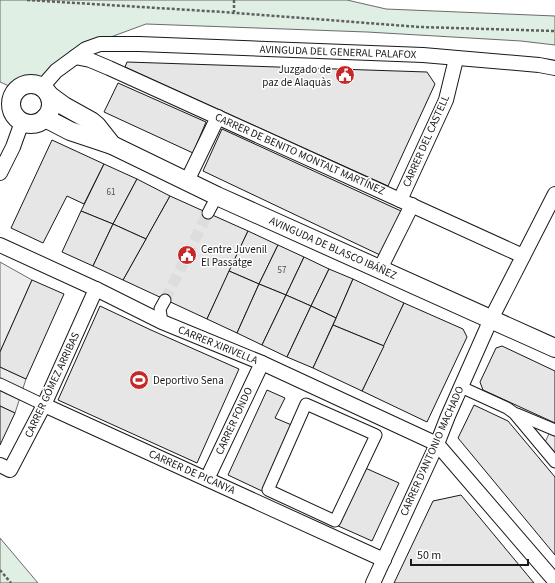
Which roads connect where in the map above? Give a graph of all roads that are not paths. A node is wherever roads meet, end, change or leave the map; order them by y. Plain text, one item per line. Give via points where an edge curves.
1 (120, 44) junction
2 (75, 57) junction
3 (456, 59) junction
4 (555, 68) edge
5 (112, 70) junction
6 (46, 91) junction
7 (6, 93) edge
8 (218, 117) junction
9 (46, 118) junction
10 (22, 122) junction
11 (112, 145) junction
12 (0, 173) edge
13 (187, 181) junction
14 (555, 194) edge
15 (217, 196) junction
16 (406, 202) junction
17 (208, 213) tunnel mouth
18 (0, 245) edge
19 (523, 256) junction
20 (380, 269) junction
21 (96, 289) junction
22 (165, 300) tunnel mouth
23 (491, 319) junction
24 (162, 322) junction
25 (555, 348) edge
26 (262, 363) junction
27 (0, 384) edge
28 (461, 387) junction
29 (44, 405) junction
30 (514, 413) junction
31 (555, 430) edge
32 (437, 444) junction
33 (555, 462) edge
34 (0, 465) edge
35 (207, 479) junction
36 (335, 521) joint
37 (384, 560) junction
38 (555, 581) edge
39 (373, 583) edge

1 - 2 street, AVINGUDA DEL GENERAL PALAFOX via 100,44 86,49
1 - 3 street, AVINGUDA DEL GENERAL PALAFOX via 423,55
1 - 5 street via 110,60
2 - 5 street, CARRER DE BENITO MONTALT MARTÍNEZ via 90,60
2 - 6 street, AVINGUDA DEL GENERAL PALAFOX via 56,71
3 - 4 street, AVINGUDA DEL GENERAL PALAFOX
3 - 16 street, CARRER DEL CASTELL via 446,100
5 - 8 street, CARRER DE BENITO MONTALT MARTÍNEZ
6 - 7 street via 36,84 28,83
6 - 9 street via 51,105
6 - 11 street, AVINGUDA DE BLASCO IBÁÑEZ via 64,106 91,121
7 - 10 street via 11,110
8 - 13 street
8 - 16 street, CARRER DE BENITO MONTALT MARTÍNEZ
9 - 10 street via 35,124
9 - 11 street, AVINGUDA DE BLASCO IBÁÑEZ via 70,130
10 - 12 street
11 - 13 street, AVINGUDA DE BLASCO IBÁÑEZ
13 - 15 street, AVINGUDA DE BLASCO IBÁÑEZ
14 - 19 street, CARRER D'ANTONIO MACHADO
15 - 17 street
15 - 20 street, AVINGUDA DE BLASCO IBÁÑEZ
16 - 19 street, CARRER DE BENITO MONTALT MARTÍNEZ
16 - 20 street, CARRER DEL CASTELL
18 - 21 street, CARRER XIRIVELLA
19 - 23 street, CARRER D'ANTONIO MACHADO
20 - 23 street, AVINGUDA DE BLASCO IBÁÑEZ
21 - 24 street, CARRER XIRIVELLA
21 - 29 street, CARRER GÓMEZ ARRIBAS
22 - 24 street via 160,309
23 - 25 street, AVINGUDA DE BLASCO IBÁÑEZ
23 - 28 street, CARRER D'ANTONIO MACHADO
24 - 26 street, CARRER XIRIVELLA
26 - 32 street, CARRER XIRIVELLA
26 - 35 street, CARRER FONDO
27 - 29 street, CARRER DE PICANYA
28 - 30 street
28 - 32 street, CARRER D'ANTONIO MACHADO
29 - 34 street, CARRER GÓMEZ ARRIBAS via 10,470
29 - 35 street, CARRER DE PICANYA
30 - 31 street
30 - 33 street
32 - 37 street, CARRER D'ANTONIO MACHADO
32 - 38 street
35 - 37 street, CARRER DE PICANYA
36 - 36 street via 268,490 306,404 376,435
37 - 39 street, CARRER D'ANTONIO MACHADO

